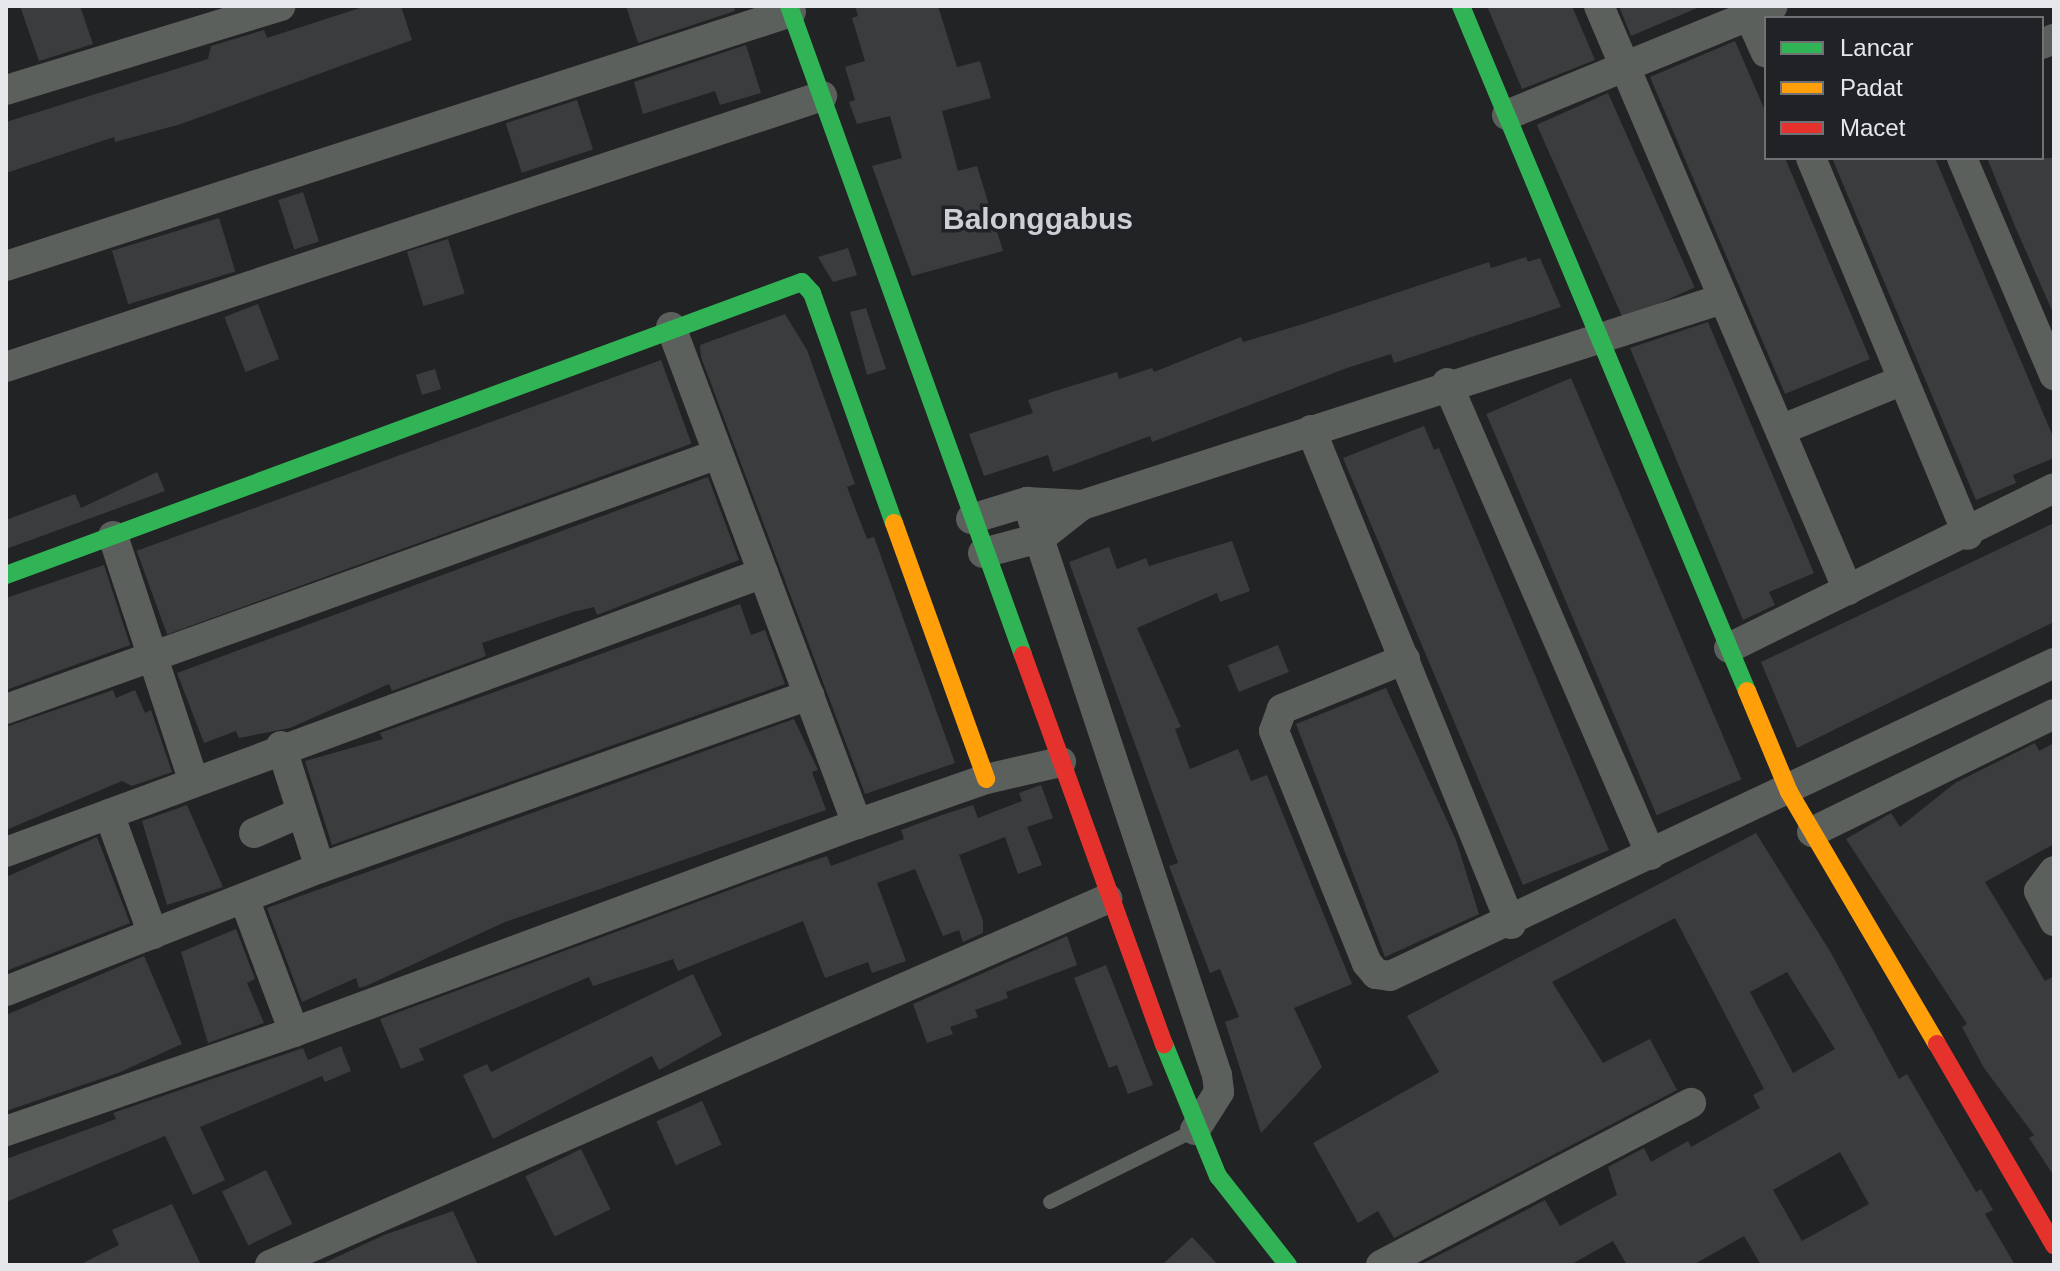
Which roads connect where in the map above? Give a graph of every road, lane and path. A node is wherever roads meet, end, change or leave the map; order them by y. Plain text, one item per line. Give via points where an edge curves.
1 (280, 6) edge
2 (1461, 6) edge
3 (1599, 6) edge
4 (790, 9) edge
5 (1756, 9) edge
6 (1764, 44) edge
7 (1625, 66) junction
8 (6, 90) edge
9 (822, 96) junction
10 (1507, 115) junction
11 (1812, 160) edge
12 (1963, 160) edge
13 (6, 266) edge
14 (1722, 299) junction
15 (671, 327) junction
16 (1599, 338) junction
17 (6, 367) edge
18 (2054, 375) edge
19 (1903, 380) junction
20 (1447, 383) junction
21 (1783, 429) junction
22 (1311, 430) junction
23 (718, 454) junction
24 (2054, 488) edge
25 (1027, 502) junction
26 (1082, 505) junction
27 (971, 519) junction
28 (1968, 535) junction
29 (113, 536) junction
30 (1040, 538) junction
31 (983, 553) junction
32 (763, 573) junction
33 (6, 575) edge
34 (1848, 590) junction
35 (1729, 648) junction
36 (156, 651) junction
37 (1405, 659) junction
38 (2054, 663) edge
39 (809, 695) junction
40 (6, 709) edge
41 (2054, 714) edge
42 (281, 746) junction
43 (1061, 762) junction
44 (193, 779) junction
45 (986, 779) junction
46 (1789, 792) junction
47 (302, 812) junction
48 (109, 814) junction
49 (857, 824) junction
50 (1812, 832) junction
51 (254, 833) dead end
52 (6, 852) edge
53 (1651, 855) junction
54 (320, 868) junction
55 (2054, 871) edge
56 (1107, 899) junction
57 (245, 901) junction
58 (2054, 921) edge
59 (1511, 924) junction
60 (153, 934) junction
61 (6, 991) edge
62 (294, 1032) junction
63 (1691, 1103) dead end
64 (1195, 1130) junction
65 (6, 1131) edge
66 (1050, 1202) dead end
67 (2054, 1245) edge
68 (270, 1265) edge
69 (1288, 1265) edge
70 (1381, 1265) edge

1 - 8 street
2 - 10 street
3 - 7 street
4 - 9 street
4 - 13 street
5 - 6 street
5 - 7 street
7 - 10 street
7 - 14 street
9 - 17 street
9 - 27 street
10 - 16 street
11 - 19 street
12 - 18 street
14 - 16 street
14 - 21 street
15 - 23 street
15 - 29 street
15 - 45 street via 798,282 809,287
16 - 20 street
16 - 35 street
19 - 21 street
19 - 28 street
20 - 22 street
20 - 53 street
21 - 34 street
22 - 26 street
22 - 37 street
23 - 32 street
23 - 36 street
24 - 28 street
25 - 26 street
25 - 27 street
25 - 30 street
26 - 30 street
27 - 31 street
28 - 34 street
29 - 33 street
29 - 36 street
30 - 31 street
30 - 64 street via 1217,1075 1219,1092
31 - 43 street
32 - 39 street
32 - 42 street
34 - 35 street
35 - 46 street
36 - 40 street
36 - 44 street
37 - 59 street
37 - 59 street via 1282,709 1275,719 1277,743 1376,974 1400,973
38 - 46 street
39 - 49 street
39 - 54 street
41 - 50 street
42 - 44 street
42 - 47 street
43 - 45 street
43 - 56 street
44 - 48 street
45 - 49 street
46 - 50 street
46 - 53 street
47 - 51 street
47 - 54 street
48 - 52 street
48 - 60 street
49 - 62 street
50 - 67 street
53 - 59 street
54 - 57 street
55 - 58 street via 2039,891
56 - 64 street
56 - 68 street
57 - 60 street
57 - 62 street
60 - 61 street
62 - 65 street
63 - 70 street
64 - 66 lane
64 - 69 street via 1218,1176

